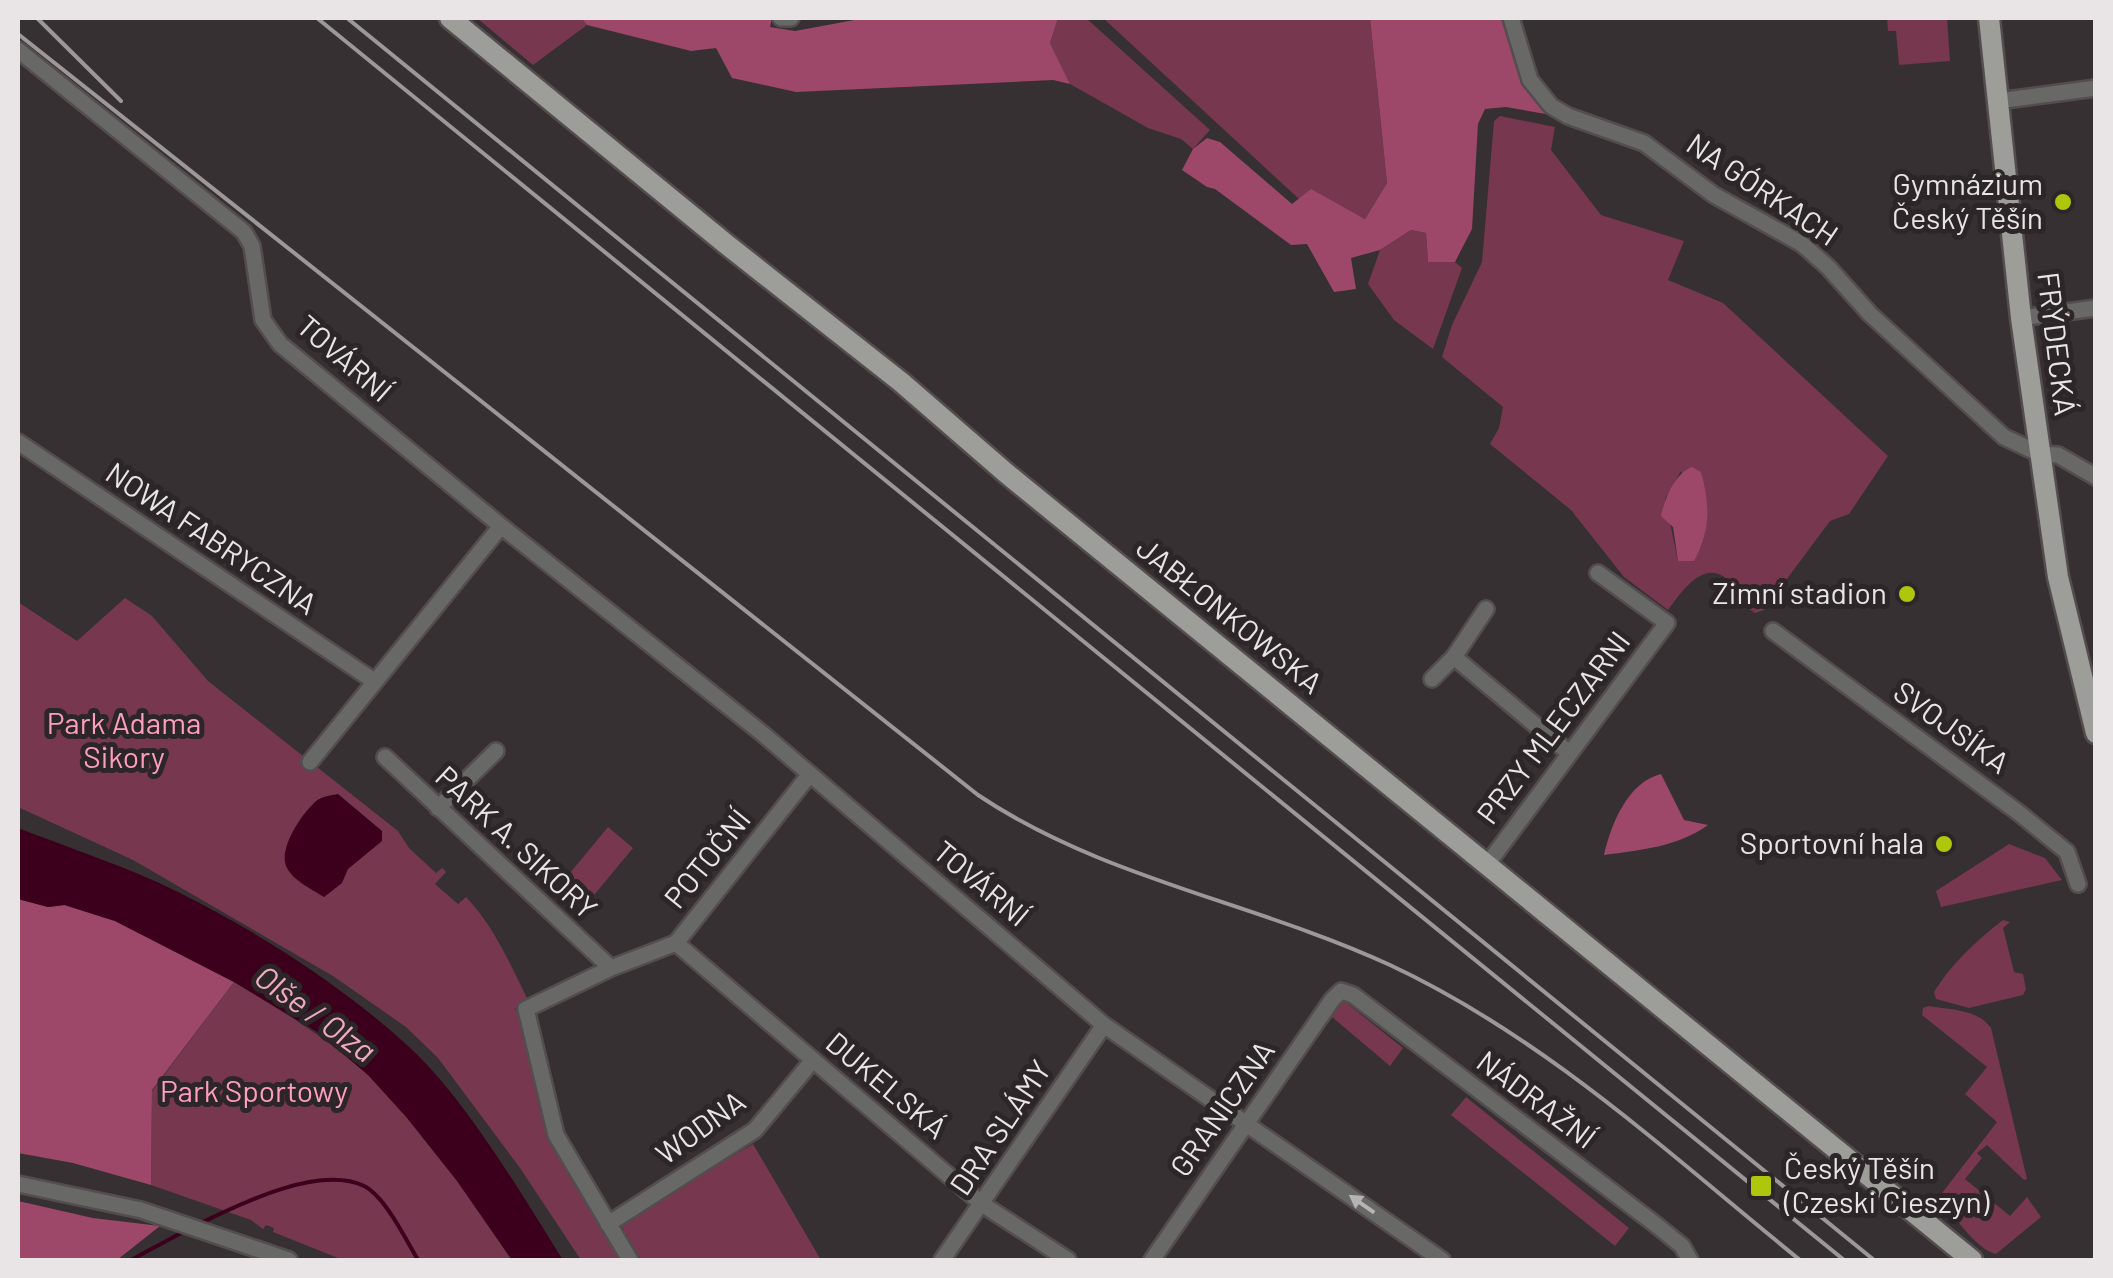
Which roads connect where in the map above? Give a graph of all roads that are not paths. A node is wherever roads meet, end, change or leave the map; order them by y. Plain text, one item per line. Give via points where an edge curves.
1 (450, 18) edge
2 (781, 18) edge
3 (791, 18) edge
4 (1510, 18) edge
5 (1989, 18) edge
6 (18, 50) edge
7 (2096, 88) edge
8 (2008, 100) junction
9 (2096, 308) edge
10 (2021, 318) junction
11 (18, 442) edge
12 (2040, 454) junction
13 (2096, 477) edge
14 (501, 526) junction
15 (1598, 573) dead end
16 (1486, 609) dead end
17 (1773, 631) dead end
18 (1454, 658) junction
19 (1432, 679) dead end
20 (374, 681) junction
21 (2096, 733) edge
22 (496, 751) dead end
23 (1570, 753) junction
24 (384, 757) dead end
25 (310, 762) dead end
26 (810, 774) junction
27 (438, 808) junction
28 (1486, 866) junction
29 (2078, 884) dead end
30 (676, 943) junction
31 (611, 968) junction
32 (1342, 992) joint
33 (1104, 1026) junction
34 (813, 1060) junction
35 (1247, 1122) junction
36 (18, 1184) edge
37 (982, 1204) junction
38 (608, 1224) junction
39 (288, 1260) edge
40 (630, 1260) edge
41 (942, 1260) edge
42 (1068, 1260) edge
43 (1152, 1260) edge
44 (1442, 1260) edge
45 (1690, 1260) edge
46 (1972, 1260) edge

1 - 28 main road, JABŁONKOWSKA
2 - 3 street
4 - 12 street, NA GÓRKACH via 1530,80 1552,106 1644,143 1714,195 1802,244 2004,437
5 - 8 main road, FRÝDECKÁ
6 - 14 street, TOVÁRNÍ via 244,232 264,320 280,344
7 - 8 street
8 - 10 main road, FRÝDECKÁ
9 - 10 street
10 - 12 main road, FRÝDECKÁ
11 - 20 street, NOWA FABRYCZNA
12 - 13 street, NA GÓRKACH via 2058,455
12 - 21 main road, FRÝDECKÁ via 2058,577
14 - 20 street
14 - 26 street, TOVÁRNÍ
15 - 23 street, PRZY MLECZARNI via 1666,622
16 - 18 street
17 - 29 street, SVOJSÍKA via 2019,812 2067,852
18 - 19 street
18 - 23 street
20 - 25 street
22 - 27 street
23 - 28 street, PRZY MLECZARNI
24 - 27 street, PARK A. SIKORY
26 - 30 street, POTOČNÍ
26 - 33 street, TOVÁRNÍ
27 - 31 street, PARK A. SIKORY
28 - 46 main road, JABŁONKOWSKA
30 - 31 street, POTOČNÍ
30 - 34 street, DUKELSKÁ
31 - 38 street, POTOČNÍ via 526,1010 556,1136
32 - 35 street, GRANICZNA
32 - 45 street, NÁDRAŽNÍ via 1655,1224
33 - 35 street, TOVÁRNÍ
33 - 37 street, DRA SLÁMY
34 - 37 street, DUKELSKÁ
34 - 38 street, WODNA via 756,1130
35 - 43 street, GRANICZNA
44 -> 35 street, TOVÁRNÍ
36 - 39 street via 141,1210
37 - 41 street, DRA SLÁMY
37 - 42 street, DUKELSKÁ
38 - 40 street

